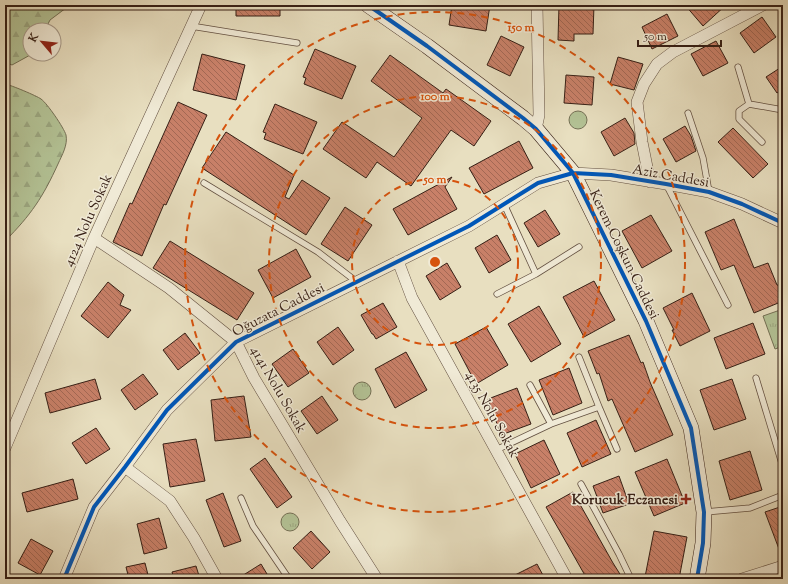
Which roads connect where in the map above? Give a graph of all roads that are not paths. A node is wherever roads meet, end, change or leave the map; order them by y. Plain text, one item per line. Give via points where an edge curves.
1 (201, 5) edge
2 (368, 5) edge
3 (537, 5) edge
4 (763, 5) edge
5 (190, 26) junction
6 (297, 43) dead end
7 (738, 67) dead end
8 (749, 104) junction
9 (783, 110) edge
10 (688, 112) dead end
11 (536, 129) junction
12 (762, 142) dead end
13 (573, 173) junction
14 (650, 182) junction
15 (204, 183) dead end
16 (666, 184) junction
17 (709, 192) junction
18 (504, 204) junction
19 (783, 223) edge
20 (94, 238) junction
21 (579, 247) dead end
22 (398, 261) junction
23 (536, 274) junction
24 (357, 282) junction
25 (497, 294) dead end
26 (728, 305) dead end
27 (236, 342) junction
28 (579, 357) dead end
29 (756, 378) dead end
30 (530, 386) dead end
31 (599, 407) junction
32 (551, 424) junction
33 (5, 448) edge
34 (617, 449) dead end
35 (496, 450) junction
36 (125, 467) junction
37 (783, 467) edge
38 (581, 484) dead end
39 (783, 495) edge
40 (241, 498) dead end
41 (704, 512) junction
42 (783, 566) edge
43 (746, 578) edge
44 (64, 579) edge
45 (217, 579) edge
46 (289, 579) edge
47 (377, 579) edge
48 (567, 579) edge
49 (631, 579) edge
50 (697, 579) edge

1 - 5 street, 4124 Nolu Sokak
2 - 11 street, Kerem Coşkun Caddesi via 427,46
3 - 11 street via 539,115
4 - 14 street via 673,52 657,64 644,84 637,102
5 - 6 lane
5 - 20 street, 4124 Nolu Sokak
7 - 8 lane
8 - 9 lane
8 - 12 lane via 739,111 740,119
10 - 17 lane via 703,158
11 - 13 street, Kerem Coşkun Caddesi
13 - 14 street, Aziz Caddesi via 610,175
13 - 18 street, Oğuzata Caddesi via 538,183
13 - 41 street, Kerem Coşkun Caddesi via 646,320 691,428
14 - 16 street, Aziz Caddesi
15 - 24 lane via 318,252
16 - 17 street, Aziz Caddesi
16 - 26 lane
17 - 19 street, Aziz Caddesi
18 - 22 street, Oğuzata Caddesi via 468,226
18 - 23 lane
20 - 27 street, 4141 Nolu Sokak via 169,288
20 - 33 street, 4124 Nolu Sokak
21 - 23 lane
22 - 24 street, Oğuzata Caddesi
22 - 35 street, 4135 Nolu Sokak via 412,298
23 - 25 lane
24 - 27 street, Oğuzata Caddesi
27 - 36 street, Oğuzata Caddesi via 167,410
27 - 47 street, 4141 Nolu Sokak via 254,378
28 - 31 lane
29 - 37 lane
30 - 32 lane
31 - 32 lane
31 - 34 lane
32 - 35 lane
35 - 48 street, 4135 Nolu Sokak
36 - 44 street, Oğuzata Caddesi via 94,507
36 - 45 street via 170,501
38 - 49 lane
39 - 41 lane via 750,508
40 - 46 lane via 253,526
41 - 50 street, Kerem Coşkun Caddesi via 703,543
42 - 43 street

